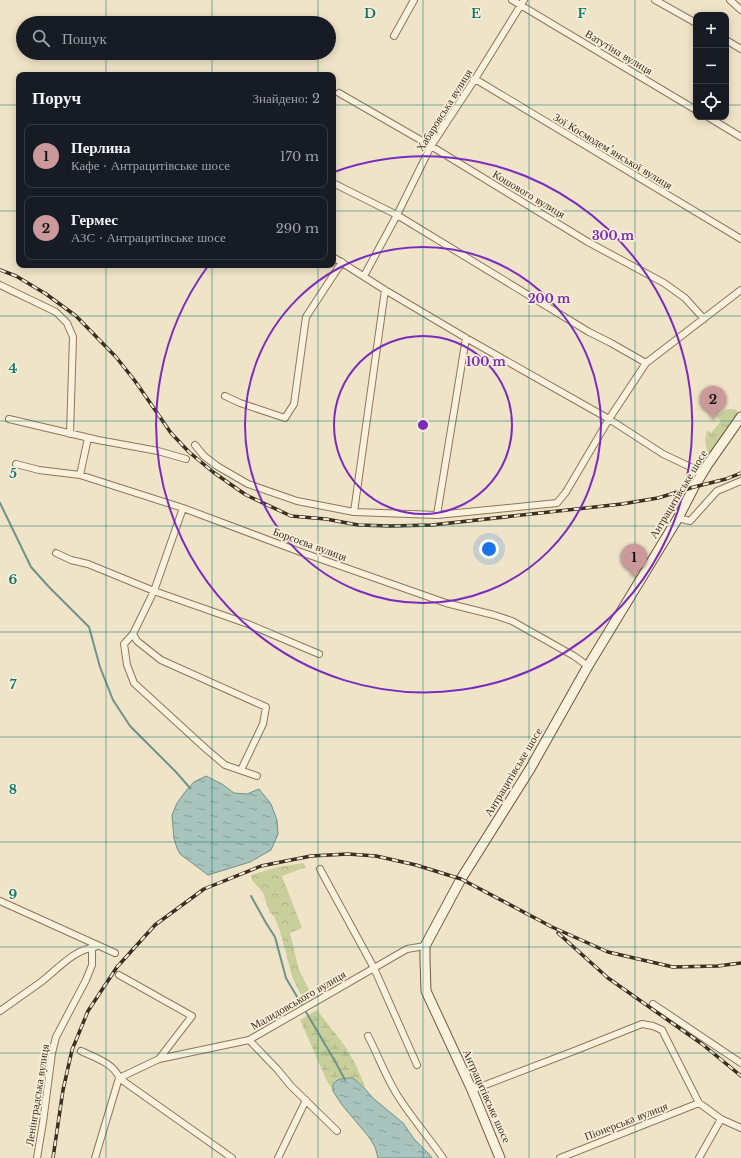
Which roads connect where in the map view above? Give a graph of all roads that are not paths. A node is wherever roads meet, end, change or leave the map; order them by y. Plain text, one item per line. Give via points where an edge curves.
1 (414, 0) edge
2 (512, 0) edge
3 (655, 0) edge
4 (730, 0) edge
5 (523, 3) edge
6 (741, 10) edge
7 (693, 21) edge
8 (394, 36) dead end
9 (729, 42) edge
10 (741, 49) edge
11 (475, 79) junction
12 (339, 93) dead end
13 (693, 108) edge
14 (713, 120) edge
15 (741, 137) edge
16 (431, 146) junction
17 (336, 185) edge
18 (397, 216) junction
19 (741, 239) edge
20 (336, 259) edge
21 (342, 262) junction
22 (364, 276) junction
23 (0, 284) edge
24 (385, 290) junction
25 (741, 290) edge
26 (704, 318) junction
27 (466, 338) junction
28 (646, 363) junction
29 (225, 396) dead end
30 (741, 417) edge
31 (9, 419) dead end
32 (609, 419) junction
33 (70, 434) junction
34 (88, 438) junction
35 (195, 445) dead end
36 (186, 459) dead end
37 (16, 464) dead end
38 (703, 473) junction
39 (80, 475) junction
40 (741, 481) edge
41 (183, 508) junction
42 (354, 512) junction
43 (438, 515) junction
44 (678, 518) junction
45 (56, 553) dead end
46 (154, 590) junction
47 (133, 634) junction
48 (319, 654) dead end
49 (588, 666) junction
50 (241, 770) junction
51 (257, 776) dead end
52 (320, 869) dead end
53 (0, 901) edge
54 (102, 946) junction
55 (425, 946) junction
56 (92, 947) junction
57 (115, 953) dead end
58 (374, 968) junction
59 (119, 975) dead end
60 (654, 1004) dead end
61 (0, 1011) edge
62 (368, 1036) dead end
63 (249, 1040) junction
64 (82, 1051) dead end
65 (158, 1059) junction
66 (741, 1063) edge
67 (417, 1065) dead end
68 (119, 1078) junction
69 (472, 1090) junction
70 (306, 1100) junction
71 (699, 1103) junction
72 (721, 1119) junction
73 (741, 1128) edge
74 (338, 1131) dead end
75 (37, 1158) edge
76 (95, 1158) edge
77 (232, 1158) edge
78 (278, 1158) edge
79 (443, 1158) edge
80 (500, 1158) edge
81 (560, 1158) edge
82 (699, 1158) edge

1 - 8 street
2 - 5 street, Ватутіна вулиця
3 - 7 street
4 - 6 street
5 - 11 street, Хабаровська вулиця
5 - 13 street, Ватутіна вулиця
9 - 10 street
11 - 16 street, Хабаровська вулиця
11 - 19 street, Зої Космодем’янської вулиця
12 - 16 street, Кошового вулиця
14 - 15 street
16 - 18 street, Хабаровська вулиця
16 - 26 street, Кошового вулиця via 588,242 664,283 685,298
17 - 18 street
18 - 22 street, Хабаровська вулиця
18 - 28 street via 589,332
20 - 21 street
21 - 22 street
21 - 29 street via 306,317 294,404 285,418
22 - 24 street
23 - 33 street via 56,312 67,323 73,337
24 - 27 street
24 - 42 street
25 - 26 street
26 - 28 street
27 - 32 street
27 - 43 street
28 - 32 street
30 - 38 main road, Антрацитівське шосе
31 - 33 street
32 - 38 street via 663,454
32 - 43 street via 557,503
33 - 34 street
34 - 36 street
34 - 39 street
35 - 42 street via 217,466 248,484 297,500
37 - 39 street, Борсоєва вулиця via 39,470
38 - 44 main road, Антрацитівське шосе
39 - 41 street, Борсоєва вулиця
40 - 44 street via 717,491 690,521
41 - 46 street
41 - 49 street, Борсоєва вулиця via 446,603 512,621
42 - 43 street
44 - 49 main road, Антрацитівське шосе
45 - 46 street
46 - 47 street
46 - 48 street via 248,624
47 - 50 street via 124,644 127,665 134,683 220,761
47 - 50 street via 136,641 161,660 266,707 263,724
49 - 55 main road, Антрацитівське шосе
50 - 51 street
52 - 58 street
53 - 54 street
54 - 56 street
54 - 57 street
55 - 58 street, Малидовського вулиця via 407,949
55 - 69 main road, Антрацитівське шосе via 426,991
56 - 61 street via 77,952
56 - 75 street, Ленінградська вулиця via 92,965 86,980 54,1042
58 - 63 street, Малидовського вулиця
58 - 67 street
59 - 65 street via 192,1016
60 - 66 street
62 - 79 street via 396,1094
63 - 65 street, Малидовського вулиця
63 - 70 street
64 - 68 street via 110,1066 118,1073
65 - 68 street, Малидовського вулиця
68 - 76 street
68 - 77 street
69 - 71 street via 642,1024 662,1030
69 - 80 main road, Антрацитівське шосе
70 - 74 street
70 - 78 street
71 - 72 street
71 - 81 street, Піонерська вулиця
72 - 73 street
72 - 82 street

